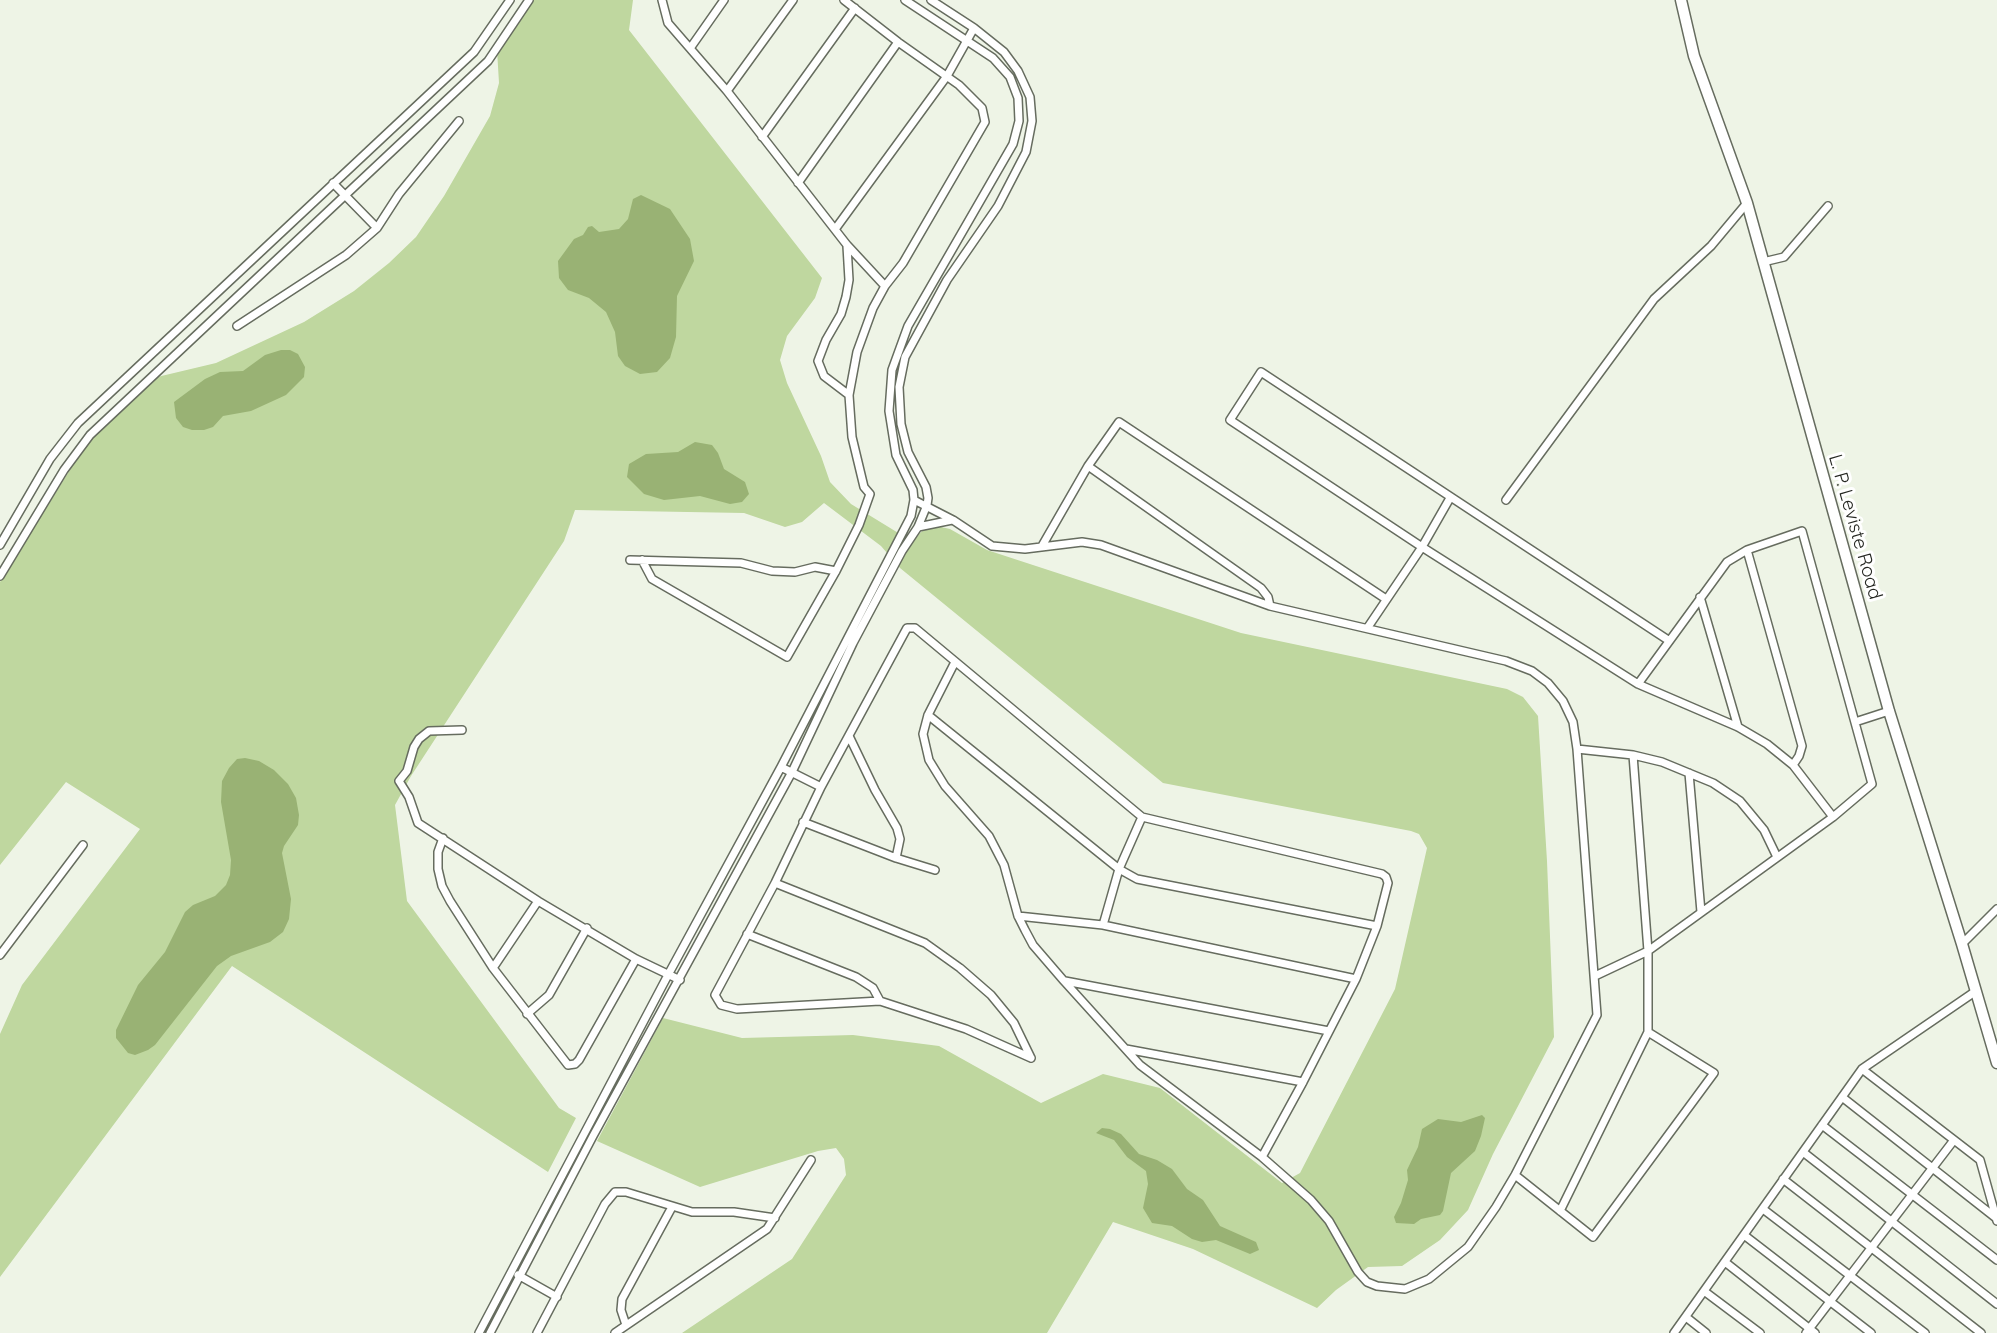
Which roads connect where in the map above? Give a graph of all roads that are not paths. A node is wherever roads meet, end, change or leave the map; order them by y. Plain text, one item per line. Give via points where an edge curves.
1 (510, 0) edge
2 (529, 0) edge
3 (663, 0) edge
4 (724, 0) edge
5 (793, 0) edge
6 (844, 0) edge
7 (905, 0) edge
8 (931, 0) edge
9 (1681, 0) edge
10 (855, 8) junction
11 (974, 28) junction
12 (968, 40) junction
13 (898, 42) junction
14 (691, 47) junction
15 (947, 76) junction
16 (727, 91) junction
17 (459, 121) dead end
18 (762, 137) junction
19 (333, 183) junction
20 (798, 183) junction
21 (346, 194) junction
22 (1747, 203) junction
23 (1828, 206) dead end
24 (377, 228) junction
25 (836, 229) junction
26 (847, 245) junction
27 (1763, 262) junction
28 (885, 286) junction
29 (237, 326) dead end
30 (849, 395) junction
31 (1088, 466) junction
32 (1451, 498) junction
33 (914, 500) junction
34 (1506, 500) dead end
35 (927, 505) junction
36 (953, 520) junction
37 (918, 527) junction
38 (0, 545) edge
39 (1042, 546) junction
40 (1422, 547) junction
41 (1747, 550) junction
42 (630, 560) dead end
43 (642, 560) junction
44 (836, 571) junction
45 (0, 576) edge
46 (1700, 597) junction
47 (1386, 599) junction
48 (1270, 606) junction
49 (1368, 627) junction
50 (1668, 640) junction
51 (955, 662) junction
52 (1637, 684) junction
53 (1889, 711) junction
54 (928, 715) junction
55 (1855, 722) junction
56 (1738, 727) junction
57 (462, 730) dead end
58 (849, 736) junction
59 (1577, 749) junction
60 (1633, 755) junction
61 (1793, 765) junction
62 (781, 767) junction
63 (792, 772) junction
64 (1689, 773) junction
65 (821, 787) junction
66 (1142, 817) junction
67 (1833, 817) junction
68 (803, 822) junction
69 (443, 838) junction
70 (83, 845) dead end
71 (1777, 857) junction
72 (896, 858) junction
73 (1119, 869) junction
74 (934, 870) dead end
75 (775, 883) junction
76 (538, 901) junction
77 (1997, 909) edge
78 (1701, 912) junction
79 (1018, 916) junction
80 (1103, 925) junction
81 (1377, 926) junction
82 (587, 928) junction
83 (747, 934) junction
84 (1962, 944) junction
85 (1648, 951) junction
86 (0, 956) edge
87 (636, 959) junction
88 (493, 968) junction
89 (668, 975) junction
90 (1595, 976) junction
91 (1356, 979) junction
92 (680, 980) junction
93 (1064, 981) junction
94 (1976, 991) junction
95 (880, 1001) junction
96 (527, 1014) junction
97 (1329, 1031) junction
98 (1648, 1032) junction
99 (1126, 1049) junction
100 (1997, 1063) edge
101 (1862, 1069) junction
102 (1303, 1082) junction
103 (1842, 1097) junction
104 (1822, 1125) junction
105 (1954, 1140) junction
106 (1803, 1152) junction
107 (1262, 1157) junction
108 (811, 1160) dead end
109 (1933, 1168) junction
110 (1515, 1175) junction
111 (1783, 1180) junction
112 (1913, 1195) junction
113 (672, 1207) junction
114 (1763, 1209) junction
115 (1560, 1211) junction
116 (775, 1218) junction
117 (1997, 1220) edge
118 (1892, 1222) junction
119 (1744, 1235) junction
120 (1872, 1248) junction
121 (1997, 1260) edge
122 (1725, 1262) junction
123 (511, 1271) junction
124 (520, 1276) junction
125 (1850, 1276) junction
126 (1704, 1291) junction
127 (557, 1297) junction
128 (1830, 1302) junction
129 (1997, 1304) edge
130 (1686, 1317) junction
131 (626, 1325) junction
132 (1810, 1332) edge
133 (479, 1333) edge
134 (490, 1333) edge
135 (537, 1333) edge
136 (615, 1333) edge
137 (1674, 1333) edge
138 (1706, 1333) edge
139 (1760, 1333) edge
140 (1871, 1333) edge
141 (1926, 1333) edge
142 (1981, 1333) edge

1 - 19 street via 474,52
2 - 21 street via 488,61
3 - 14 street via 668,23
4 - 14 street
5 - 16 street
6 - 10 street
7 - 12 street
8 - 11 street
9 - 22 main road, L. P. Leviste Road via 1694,56
10 - 13 street
10 - 18 street
11 - 12 street
11 - 35 street via 1004,52 1018,71 1030,96 1032,121 1026,152 998,206 947,280 905,357 899,387 901,424 908,452 926,487
12 - 15 street
12 - 33 street via 1010,77 1018,98 1019,121 1013,144 908,326 892,370 892,434
13 - 15 street
13 - 20 street
14 - 16 street
15 - 25 street
15 - 28 street via 973,97 985,122
16 - 18 street
17 - 24 street
18 - 20 street
19 - 21 street
19 - 38 street via 78,423 50,458
20 - 25 street
21 - 24 street
21 - 45 street via 90,435
22 - 27 main road, L. P. Leviste Road
22 - 34 street via 1711,246 1654,299
23 - 27 street via 1784,257
24 - 29 street via 346,255
25 - 26 street
26 - 28 street
26 - 30 street via 846,297 818,361 824,376
27 - 53 main road, L. P. Leviste Road
28 - 30 street via 857,352
30 - 44 street via 852,437 864,487 870,494
31 - 39 street
31 - 47 street via 1119,422
31 - 48 street via 1261,588
32 - 40 street
32 - 40 street via 1261,372 1230,420
32 - 50 street
33 - 35 street
33 - 62 street via 911,516
35 - 36 street
35 - 37 street
36 - 37 street
36 - 39 street via 992,546
37 - 63 street via 853,643
39 - 48 street via 1101,545
40 - 47 street
40 - 52 street
41 - 46 street via 1727,562
41 - 55 street via 1802,531
41 - 61 street via 1802,746
42 - 43 street
43 - 44 street via 741,563 772,571 815,567
43 - 44 street via 652,579 787,657
46 - 50 street
46 - 56 street
47 - 49 street
48 - 49 street
49 - 59 street via 1532,671 1563,701 1573,722
50 - 52 street
51 - 54 street
51 - 58 street via 915,628 907,628
51 - 66 street
52 - 56 street
53 - 55 street
53 - 84 main road, L. P. Leviste Road
54 - 73 street
54 - 79 street via 923,734 929,760 945,786 989,836 1004,865
55 - 67 street via 1872,784
56 - 61 street
57 - 69 street via 436,729 423,734 399,781 418,823
58 - 65 street
58 - 72 street via 897,828
59 - 60 street
59 - 90 street
60 - 64 street
60 - 85 street
61 - 67 street
62 - 63 street
62 - 89 street
63 - 65 street
63 - 92 street
64 - 71 street via 1740,802 1764,830
64 - 78 street
65 - 68 street
66 - 73 street
66 - 81 street via 1382,874 1388,883
67 - 71 street
68 - 72 street
68 - 75 street
69 - 76 street
69 - 88 street via 438,852 442,886
70 - 86 street
71 - 78 street
72 - 74 street
73 - 80 street
73 - 81 street via 1137,879
75 - 83 street
75 - 95 street via 925,943 991,995 1014,1023 1031,1059 966,1029
76 - 82 street
76 - 88 street
77 - 84 street
78 - 85 street
79 - 80 street
79 - 93 street via 1033,945
80 - 91 street
81 - 91 street
82 - 87 street
82 - 96 street via 549,995
83 - 95 street via 856,977 873,988
83 - 95 street via 715,996 721,1005 737,1009
84 - 94 main road, L. P. Leviste Road
85 - 90 street
85 - 98 street
87 - 89 street
87 - 96 street via 575,1064 568,1065
88 - 96 street
89 - 92 street
89 - 123 street
90 - 110 street via 1597,1015
91 - 97 street
92 - 124 street
93 - 97 street
93 - 99 street
94 - 100 main road, L. P. Leviste Road
94 - 101 street
97 - 102 street
98 - 115 street
98 - 115 street via 1714,1073 1594,1237
99 - 102 street
99 - 107 street via 1140,1065
101 - 103 street
101 - 105 street
102 - 107 street
103 - 104 street
103 - 109 street
104 - 106 street
104 - 112 street
105 - 109 street
105 - 117 street via 1980,1160
106 - 111 street
106 - 118 street
107 - 110 street via 1329,1221 1367,1282 1405,1289 1429,1279 1468,1247
108 - 116 street
109 - 112 street
109 - 117 street
110 - 115 street
111 - 114 street
111 - 120 street
112 - 118 street
112 - 121 street
113 - 116 street
113 - 127 street via 615,1192
113 - 131 street via 622,1299
114 - 119 street
114 - 125 street
116 - 131 street via 767,1229
118 - 120 street
118 - 129 street
119 - 122 street
119 - 128 street
120 - 125 street
120 - 142 street
122 - 126 street
122 - 132 street
123 - 124 street
123 - 133 street
124 - 127 street
124 - 134 street
125 - 128 street
125 - 141 street
126 - 130 street
126 - 139 street
127 - 135 street
128 - 132 street
128 - 140 street
130 - 137 street
130 - 138 street
131 - 136 street

